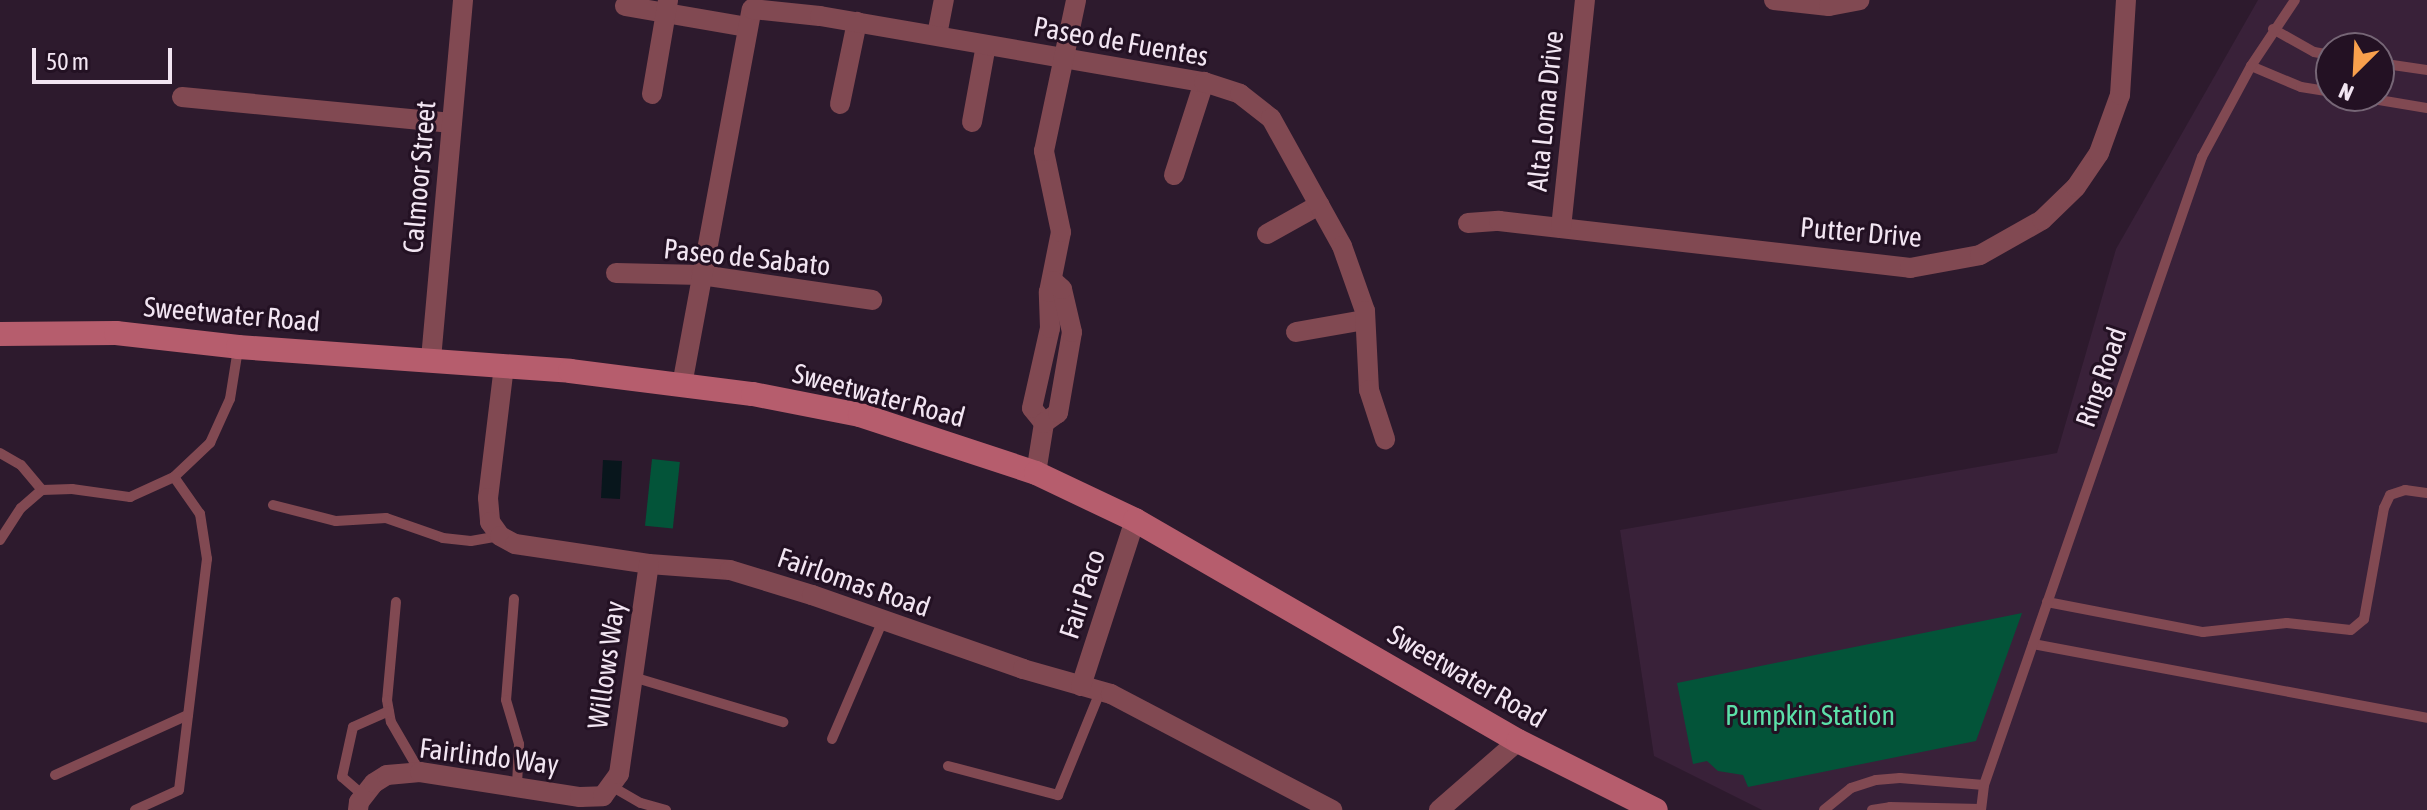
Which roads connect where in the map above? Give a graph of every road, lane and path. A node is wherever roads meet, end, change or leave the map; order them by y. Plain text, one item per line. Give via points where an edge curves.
1 (463, 0) edge
2 (944, 0) edge
3 (1076, 0) edge
4 (1585, 0) edge
5 (1774, 0) edge
6 (1859, 0) edge
7 (2126, 0) edge
8 (2295, 0) edge
9 (625, 6) dead end
10 (667, 6) edge
11 (812, 8) edge
12 (857, 22) junction
13 (746, 27) junction
14 (2273, 29) junction
15 (937, 35) junction
16 (986, 45) junction
17 (2315, 52) edge
18 (1062, 60) junction
19 (2395, 65) edge
20 (2251, 66) junction
21 (2427, 70) edge
22 (1204, 82) junction
23 (2315, 89) edge
24 (652, 94) dead end
25 (182, 97) dead end
26 (2395, 103) edge
27 (840, 104) dead end
28 (2427, 108) edge
29 (972, 122) dead end
30 (452, 123) junction
31 (1174, 175) dead end
32 (1319, 205) junction
33 (1468, 223) dead end
34 (1561, 228) junction
35 (1267, 234) dead end
36 (616, 273) dead end
37 (701, 275) junction
38 (872, 300) dead end
39 (1365, 320) junction
40 (1296, 332) dead end
41 (0, 334) edge
42 (238, 347) junction
43 (431, 359) junction
44 (504, 366) junction
45 (682, 385) junction
46 (1385, 439) dead end
47 (0, 453) edge
48 (1036, 473) junction
49 (174, 477) junction
50 (42, 490) junction
51 (2427, 493) edge
52 (273, 505) dead end
53 (1135, 520) junction
54 (500, 536) junction
55 (0, 540) edge
56 (649, 564) junction
57 (514, 599) dead end
58 (396, 602) dead end
59 (2047, 602) junction
60 (883, 620) junction
61 (2033, 644) junction
62 (633, 677) junction
63 (1091, 689) junction
64 (389, 711) junction
65 (188, 715) junction
66 (2427, 718) edge
67 (783, 722) dead end
68 (832, 739) dead end
69 (1518, 741) junction
70 (948, 766) dead end
71 (420, 772) junction
72 (55, 775) dead end
73 (615, 780) junction
74 (517, 785) junction
75 (1984, 785) junction
76 (361, 803) edge
77 (1447, 808) edge
78 (135, 810) edge
79 (666, 810) edge
80 (1330, 810) edge
81 (1656, 810) edge
82 (1824, 810) edge
83 (1872, 810) edge
84 (1981, 810) edge

1 - 30 street, Calmoor Street
2 - 15 street
3 - 18 street
4 - 34 street, Alta Loma Drive
5 - 6 street via 1829,6
7 - 34 street, Putter Drive via 2120,95 2099,153 2076,187 2042,220 1980,255 1910,268
8 - 14 lane, Ring Road
9 - 10 street
10 - 13 street
10 - 24 street
11 - 12 street, Paseo de Fuentes
11 - 13 street, Paseo de Fuentes via 752,9
12 - 15 street, Paseo de Fuentes
12 - 27 street
13 - 37 street
14 - 17 lane
14 - 20 lane, Ring Road
15 - 16 street, Paseo de Fuentes
16 - 18 street, Paseo de Fuentes
16 - 29 street
18 - 22 street, Paseo de Fuentes
18 - 48 street via 1044,151 1061,232 1053,281 1062,289 1072,332 1058,413 1044,423
19 - 21 lane
20 - 23 lane
20 - 59 lane, Ring Road via 2202,157
22 - 31 street
22 - 32 street, Paseo de Fuentes via 1240,94 1271,118
25 - 30 street
26 - 28 lane
30 - 43 street, Calmoor Street
32 - 35 street
32 - 39 street, Paseo de Fuentes via 1342,246
33 - 34 street, Putter Drive
36 - 37 street, Paseo de Sabato
37 - 38 street, Paseo de Sabato
37 - 45 street
39 - 40 street
39 - 46 street, Paseo de Fuentes via 1369,390
41 - 42 main road, Sweetwater Road via 116,333
42 - 43 main road, Sweetwater Road
42 - 49 lane via 230,399 210,443
43 - 44 main road, Sweetwater Road
44 - 45 main road, Sweetwater Road
44 - 54 street via 488,498 490,522
45 - 48 main road, Sweetwater Road via 860,415
47 - 50 lane via 21,465
48 - 53 main road, Sweetwater Road
49 - 50 lane via 130,497
49 - 65 lane via 200,514 207,559
50 - 55 lane via 21,508
51 - 59 lane via 2405,490 2390,495 2364,619 2351,630 2287,623 2203,632
52 - 54 lane via 336,521 386,518 443,538
53 - 63 street, Fair Paco
53 - 69 main road, Sweetwater Road
54 - 56 street, Fairlomas Road via 515,544
56 - 60 street, Fairlomas Road via 730,570
56 - 62 street, Willows Way
57 - 74 lane via 506,700 519,744
58 - 64 lane
59 - 61 lane, Ring Road
60 - 63 street, Fairlomas Road
60 - 68 lane
61 - 66 lane
61 - 75 lane, Ring Road
62 - 67 lane
62 - 73 street, Willows Way
63 - 70 lane via 1058,795
63 - 80 street, Fairlomas Road
64 - 71 lane
64 - 76 lane via 353,727 342,777
65 - 72 lane
65 - 78 lane via 179,790
69 - 77 street
69 - 81 main road, Sweetwater Road
71 - 74 street, Fairlindo Way
71 - 76 street, Fairlindo Way via 387,775
73 - 74 street, Fairlindo Way via 603,796
73 - 79 lane via 641,803
75 - 82 lane via 1876,780 1851,788
75 - 84 lane, Ring Road
83 - 84 lane, Ring Road

